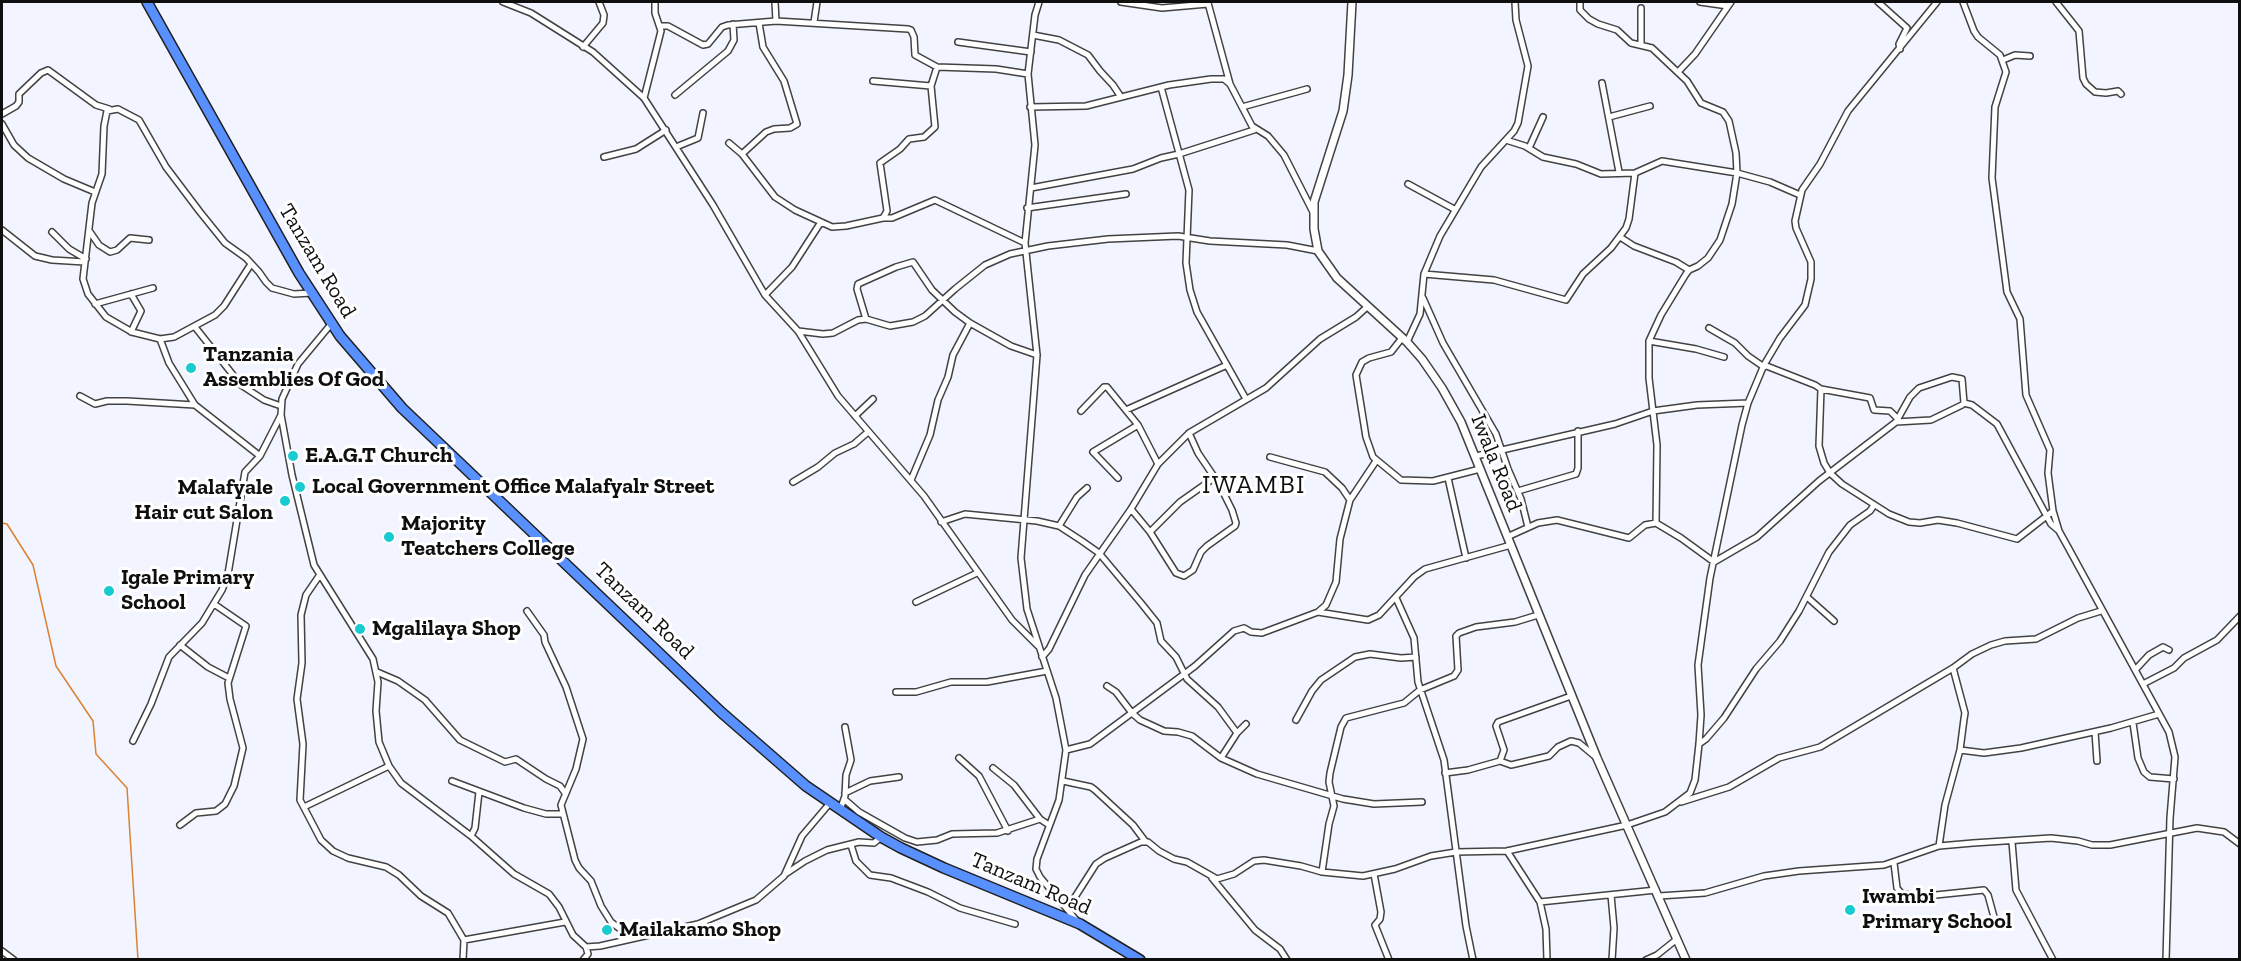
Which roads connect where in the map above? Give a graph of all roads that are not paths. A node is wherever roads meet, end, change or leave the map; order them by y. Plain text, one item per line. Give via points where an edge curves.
1 (147, 2) edge
2 (503, 2) edge
3 (599, 2) edge
4 (655, 2) edge
5 (775, 2) edge
6 (817, 2) edge
7 (1037, 2) edge
8 (1121, 2) edge
9 (1352, 2) edge
10 (1515, 2) edge
11 (1581, 2) edge
12 (1700, 2) edge
13 (1878, 2) edge
14 (1937, 2) edge
15 (1963, 2) edge
16 (2056, 2) edge
17 (1208, 3) edge
18 (1729, 4) edge
19 (1641, 8) dead end
20 (776, 21) junction
21 (759, 22) junction
22 (814, 22) junction
23 (734, 24) junction
24 (660, 26) junction
25 (1033, 35) junction
26 (958, 42) dead end
27 (1641, 44) junction
28 (584, 47) junction
29 (1900, 49) junction
30 (1031, 52) junction
31 (2030, 56) dead end
32 (2003, 60) junction
33 (937, 67) junction
34 (1678, 72) junction
35 (1028, 74) junction
36 (873, 81) dead end
37 (1230, 84) junction
38 (1602, 84) dead end
39 (931, 87) junction
40 (1161, 87) junction
41 (1307, 89) dead end
42 (2121, 94) dead end
43 (675, 95) dead end
44 (644, 98) junction
45 (1121, 98) junction
46 (1650, 106) dead end
47 (1030, 107) junction
48 (1242, 107) junction
49 (109, 109) junction
50 (703, 113) dead end
51 (2, 114) edge
52 (1543, 117) dead end
53 (1609, 117) junction
54 (2, 124) edge
55 (1254, 129) junction
56 (666, 130) junction
57 (1506, 140) junction
58 (729, 143) dead end
59 (676, 147) junction
60 (1529, 148) junction
61 (742, 154) junction
62 (1179, 154) junction
63 (604, 157) dead end
64 (1619, 172) junction
65 (1635, 173) junction
66 (1737, 173) junction
67 (1408, 184) dead end
68 (1031, 188) junction
69 (95, 192) junction
70 (1126, 194) dead end
71 (1800, 195) junction
72 (1027, 208) junction
73 (1454, 209) junction
74 (1314, 214) junction
75 (883, 218) junction
76 (820, 222) junction
77 (2, 230) edge
78 (89, 231) junction
79 (52, 232) dead end
80 (1186, 237) junction
81 (1620, 237) junction
82 (149, 240) dead end
83 (1025, 243) junction
84 (1025, 250) junction
85 (1318, 251) junction
86 (86, 260) junction
87 (251, 264) junction
88 (1689, 270) junction
89 (1425, 274) junction
90 (153, 288) dead end
91 (312, 293) junction
92 (131, 294) junction
93 (765, 295) junction
94 (1423, 296) junction
95 (942, 301) junction
96 (95, 304) junction
97 (1367, 307) junction
98 (866, 320) junction
99 (332, 323) junction
100 (970, 323) junction
101 (195, 327) junction
102 (1709, 328) dead end
103 (798, 331) junction
104 (131, 332) junction
105 (160, 339) junction
106 (1405, 340) junction
107 (1649, 341) junction
108 (1037, 355) junction
109 (1724, 357) dead end
110 (1227, 365) junction
111 (1764, 366) junction
112 (1821, 389) junction
113 (80, 396) dead end
114 (873, 399) dead end
115 (1246, 399) junction
116 (1748, 403) junction
117 (1964, 403) junction
118 (195, 405) junction
119 (281, 406) junction
120 (1126, 410) junction
121 (1081, 411) dead end
122 (1653, 411) junction
123 (281, 415) junction
124 (855, 417) junction
125 (1897, 420) junction
126 (1138, 425) junction
127 (1578, 431) junction
128 (868, 432) junction
129 (1189, 433) junction
130 (1501, 449) junction
131 (260, 456) junction
132 (1476, 456) junction
133 (1270, 457) dead end
134 (1376, 461) junction
135 (1158, 464) junction
136 (1480, 469) junction
137 (1830, 473) junction
138 (1118, 478) dead end
139 (1214, 478) junction
140 (1448, 478) junction
141 (911, 480) junction
142 (793, 482) dead end
143 (1087, 488) dead end
144 (1518, 491) junction
145 (1350, 500) junction
146 (1874, 506) junction
147 (1131, 509) junction
148 (2050, 513) junction
149 (1024, 519) junction
150 (941, 522) junction
151 (1656, 523) junction
152 (1059, 526) junction
153 (1528, 527) junction
154 (1150, 532) junction
155 (1508, 537) junction
156 (1511, 545) junction
157 (1099, 554) junction
158 (1466, 558) junction
159 (1714, 562) junction
160 (977, 573) junction
161 (319, 576) junction
162 (1806, 597) junction
163 (1396, 598) junction
164 (916, 602) dead end
165 (214, 604) junction
166 (527, 611) dead end
167 (1318, 612) junction
168 (2101, 612) junction
169 (1538, 615) junction
170 (2240, 616) edge
171 (1834, 621) dead end
172 (180, 645) junction
173 (1039, 647) junction
174 (2169, 650) dead end
175 (1042, 657) junction
176 (1416, 657) junction
177 (1953, 668) junction
178 (2136, 669) junction
179 (1047, 671) junction
180 (377, 672) junction
181 (1184, 673) junction
182 (229, 678) junction
183 (2143, 684) junction
184 (1107, 686) dead end
185 (1420, 690) junction
186 (896, 692) dead end
187 (1571, 696) junction
188 (1132, 713) junction
189 (2159, 714) junction
190 (1296, 720) dead end
191 (2133, 723) junction
192 (1246, 724) dead end
193 (845, 727) dead end
194 (2095, 732) junction
195 (1237, 733) junction
196 (133, 741) dead end
197 (1699, 744) junction
198 (1066, 750) junction
199 (1960, 750) junction
200 (959, 758) dead end
201 (1221, 758) junction
202 (1597, 758) junction
203 (1500, 761) junction
204 (2097, 761) dead end
205 (389, 766) junction
206 (993, 768) dead end
207 (1445, 773) junction
208 (899, 777) dead end
209 (2174, 779) junction
210 (452, 781) dead end
211 (1063, 781) junction
212 (479, 792) junction
213 (565, 793) junction
214 (844, 796) junction
215 (1333, 797) junction
216 (1422, 802) dead end
217 (830, 803) junction
218 (1679, 803) junction
219 (304, 807) junction
220 (840, 810) junction
221 (563, 814) junction
222 (1040, 819) junction
223 (180, 825) dead end
224 (1049, 825) junction
225 (1628, 825) junction
226 (1008, 831) junction
227 (2170, 834) junction
228 (471, 836) junction
229 (881, 837) junction
230 (1145, 841) junction
231 (2012, 842) junction
232 (2240, 844) edge
233 (851, 845) junction
234 (1939, 846) junction
235 (1507, 851) junction
236 (1456, 852) junction
237 (1894, 863) junction
238 (1322, 872) junction
239 (1374, 874) junction
240 (784, 876) junction
241 (1211, 876) junction
242 (1657, 893) junction
243 (1611, 895) junction
244 (1540, 902) junction
245 (1068, 908) junction
246 (565, 922) junction
247 (2000, 922) dead end
248 (1015, 924) dead end
249 (1080, 924) junction
250 (632, 938) junction
251 (1677, 939) junction
252 (464, 940) junction
253 (586, 947) junction
254 (2, 951) edge
255 (14, 960) edge
256 (463, 960) edge
257 (583, 960) edge
258 (1140, 960) edge
259 (1287, 960) edge
260 (1389, 960) edge
261 (1473, 960) edge
262 (1547, 960) edge
263 (1612, 960) edge
264 (1646, 960) edge
265 (1686, 960) edge
266 (2053, 960) edge
267 (2166, 960) edge

1 - 91 highway, Tanzam Road
2 - 28 street via 531,13
3 - 28 street via 603,23
4 - 24 street
5 - 20 street
6 - 22 street
7 - 25 street
8 - 17 street via 1162,8
9 - 74 street, Iwala Road via 1346,91 1314,202
10 - 57 street via 1528,66 1518,123
11 - 27 street via 1580,10 1589,19 1617,30 1631,44
12 - 18 street
13 - 29 street via 1907,28
14 - 29 street
15 - 32 street via 1978,37
16 - 42 street via 2079,31 2086,84 2095,92
17 - 37 street
18 - 34 street
19 - 27 street
20 - 21 street
20 - 22 street
21 - 23 street
21 - 61 street via 763,46 784,81 797,124 766,132
22 - 33 street via 908,28 914,37 915,55
23 - 24 street via 722,27 703,45 669,26
23 - 43 street via 734,40 728,51
24 - 44 street
25 - 30 street
25 - 45 street via 1059,40 1088,55
26 - 30 street
27 - 34 street via 1652,48
28 - 44 street
29 - 71 street via 1848,111
30 - 35 street
31 - 32 street via 2016,55
32 - 148 street via 2006,77 1995,107 1992,178 2007,292 2020,319 2026,395 2050,450
33 - 35 street
33 - 39 street
34 - 66 street via 1701,103 1726,115
35 - 47 street
36 - 39 street
37 - 40 street via 1218,78
37 - 48 street
38 - 53 street
39 - 75 street via 933,129 924,137 909,139 880,163 887,211
40 - 45 street
40 - 62 street
41 - 48 street
44 - 56 street
45 - 47 street via 1086,106
46 - 53 street
47 - 68 street via 1035,145
48 - 55 street
49 - 51 street via 96,105 45,70 19,94 16,106
49 - 69 street via 105,113 102,174
49 - 87 street via 118,108 139,120 166,167 200,212 225,243
50 - 59 street via 698,138
52 - 60 street
53 - 64 street
54 - 69 street via 14,145 28,158
55 - 62 street
55 - 74 street via 1268,135 1278,147
56 - 59 street
56 - 63 street via 636,149
57 - 60 street
57 - 73 street via 1481,167
58 - 61 street
59 - 93 street
60 - 64 street via 1544,157 1595,173
61 - 76 street via 781,202
62 - 68 street via 1133,169
62 - 80 street via 1189,190
64 - 65 street
65 - 66 street via 1662,160
65 - 81 street via 1629,219
66 - 71 street
66 - 88 street via 1720,240 1708,258
67 - 73 street
68 - 72 street
69 - 78 street
70 - 72 street
71 - 111 street via 1795,221 1810,262 1811,279 1805,305
72 - 83 street
73 - 89 street
74 - 85 street, Iwala Road
75 - 76 street via 838,227
75 - 83 street via 935,200
76 - 93 street via 792,267
77 - 86 street via 35,256
78 - 82 street via 110,252 130,238
78 - 86 street
79 - 86 street
80 - 84 street via 1108,239
80 - 85 street
80 - 110 street via 1187,277 1193,301
81 - 88 street
81 - 89 street via 1583,274 1564,300 1494,280
83 - 84 street
84 - 95 street via 985,265
84 - 108 street
85 - 97 street, Iwala Road via 1337,278
86 - 96 street via 83,282
87 - 91 street via 276,290
87 - 101 street via 224,306
88 - 107 street
89 - 94 street
90 - 92 street
91 - 99 highway, Tanzam Road
92 - 96 street
92 - 104 street via 141,311
93 - 103 street
94 - 106 street via 1420,314
94 - 130 street via 1443,343
95 - 98 street via 919,320 907,324 885,325
95 - 98 street via 916,264 909,262 858,284 856,289
95 - 100 street
96 - 104 street via 113,323
97 - 106 street, Iwala Road
97 - 115 street via 1320,339 1271,384
98 - 103 street via 853,321 828,334
99 - 119 street via 298,364
99 - 217 highway, Tanzam Road via 402,408 744,734
100 - 108 street via 1011,346
100 - 141 street via 953,355 930,435
101 - 105 street
101 - 119 street via 241,385
102 - 111 street
103 - 124 street
104 - 105 street
105 - 118 street via 169,363
106 - 132 street, Iwala Road via 1442,388
106 - 134 street via 1390,352 1362,363 1356,375 1366,437
107 - 109 street
107 - 122 street
108 - 149 street
110 - 115 street
110 - 120 street
111 - 112 street
111 - 116 street
112 - 125 street via 1870,398 1874,410 1890,411
112 - 137 street via 1819,446
113 - 118 street via 96,405 121,401
114 - 124 street
115 - 129 street
116 - 122 street
116 - 159 street
117 - 125 street via 1931,420
117 - 125 street via 1962,379 1952,377 1919,388
117 - 148 street via 1997,424
118 - 131 street
119 - 123 street
120 - 121 street via 1105,387
120 - 126 street
122 - 127 street
122 - 151 street via 1658,477
123 - 131 street
123 - 161 street via 303,523
124 - 128 street
125 - 137 street
126 - 135 street
126 - 138 street via 1093,452
127 - 130 street
127 - 144 street via 1576,474
128 - 141 street
128 - 142 street
129 - 135 street
129 - 139 street
130 - 132 street
130 - 144 street
131 - 165 street via 245,472 228,574
132 - 136 street, Iwala Road
133 - 145 street via 1325,472
134 - 140 street via 1401,480
134 - 145 street
135 - 147 street
136 - 140 street
136 - 155 street, Iwala Road
137 - 146 street
137 - 159 street via 1757,537
139 - 154 street via 1180,502
139 - 154 street via 1236,523 1201,552 1190,573 1176,573
140 - 158 street
141 - 150 street
143 - 152 street via 1077,496
144 - 153 street
145 - 167 street via 1340,539 1336,582 1326,605
146 - 148 street via 1909,522 1944,521 2017,539
146 - 162 street via 1850,525 1829,552
147 - 154 street
147 - 157 street
148 - 168 street via 2051,524 2059,531
149 - 150 street via 965,514
149 - 152 street
149 - 173 street via 1022,580
150 - 160 street
151 - 153 street via 1645,525 1629,538 1557,520
151 - 159 street
152 - 157 street
153 - 155 street
155 - 156 street, Iwala Road
156 - 158 street
156 - 169 street, Iwala Road
157 - 175 street
157 - 181 street via 1154,620 1161,641
158 - 163 street via 1425,569
159 - 197 street via 1698,665
160 - 164 street
160 - 173 street via 1012,620
161 - 180 street via 368,651
161 - 219 street via 306,595 301,615 302,663 297,699 303,736 300,796
162 - 171 street
162 - 197 street via 1780,641 1724,718
163 - 167 street via 1368,620
163 - 176 street via 1414,638
165 - 172 street
165 - 182 street via 246,626
166 - 213 street via 544,635 583,739
167 - 181 street via 1262,633 1244,628 1234,631
168 - 177 street via 2078,618 2036,639 1991,645
168 - 178 street
169 - 185 street via 1457,634 1457,673
169 - 187 street, Iwala Road
170 - 183 street via 2217,640
172 - 182 street
172 - 196 street via 169,657
173 - 175 street
174 - 178 street via 2163,647
175 - 179 street
176 - 185 street
176 - 190 street via 1355,657 1321,680
177 - 199 street via 1965,713
177 - 218 street via 1820,747 1771,762 1729,787
178 - 183 street
179 - 186 street
179 - 198 street
180 - 205 street via 377,728
180 - 213 street via 401,682 425,700 460,740 505,762 516,759
181 - 188 street
181 - 195 street via 1225,714
182 - 223 street via 230,699 243,748 234,786 220,810 198,812
183 - 189 street
184 - 188 street
185 - 207 street
185 - 215 street via 1404,703 1346,718 1330,773
187 - 202 street, Iwala Road
187 - 203 street via 1498,722 1504,750
188 - 198 street via 1088,745
188 - 201 street via 1164,731 1192,736
189 - 191 street
189 - 209 street via 2172,742
191 - 194 street
191 - 209 street via 2144,772 2150,777
192 - 195 street
193 - 214 street via 851,760
194 - 199 street via 1998,752
194 - 204 street
195 - 201 street
197 - 218 street via 1694,786
198 - 211 street
199 - 234 street
200 - 226 street via 979,776
201 - 215 street via 1257,774
202 - 203 street via 1571,741 1549,756 1511,765
202 - 225 street, Iwala Road
203 - 207 street
205 - 219 street
205 - 228 street via 410,790
206 - 222 street via 1014,785
207 - 236 street
208 - 214 street via 870,781
209 - 227 street
210 - 212 street
211 - 224 street
211 - 230 street via 1095,790
212 - 221 street via 537,812
212 - 228 street
213 - 221 street
214 - 220 street
214 - 226 street via 858,812 912,841
215 - 216 street via 1374,804
215 - 238 street
217 - 220 highway, Tanzam Road
217 - 240 street via 802,836
218 - 225 street
219 - 252 street via 329,848 348,858 386,867 445,910
220 - 229 highway, Tanzam Road
221 - 250 street via 576,864 591,881 611,922
222 - 224 street
222 - 226 street
224 - 245 street via 1036,868
225 - 235 street
225 - 242 street, Iwala Road
227 - 231 street via 2110,845 2058,838
227 - 232 street via 2205,828 2224,831
227 - 267 street
228 - 246 street via 514,874 549,894
229 - 233 street via 871,844
229 - 249 highway, Tanzam Road via 953,872
230 - 241 street
230 - 245 street via 1096,864
231 - 234 street
231 - 266 street via 2016,890
233 - 240 street via 817,855
233 - 248 street via 856,861 870,875 887,877 960,908
234 - 237 street
235 - 236 street
235 - 244 street
236 - 239 street
236 - 261 street
237 - 242 street via 1764,876 1705,893
237 - 247 street via 1897,888 1902,894 1926,896 1984,890 1994,917
238 - 239 street
238 - 241 street via 1264,860 1221,878
239 - 260 street via 1381,912 1374,925
240 - 250 street via 756,900 719,917
241 - 259 street via 1255,930 1280,949
242 - 243 street
242 - 251 street, Iwala Road
243 - 244 street
243 - 263 street
244 - 262 street
245 - 249 street
246 - 252 street
246 - 253 street via 577,941
249 - 258 highway, Tanzam Road
250 - 253 street
251 - 264 street
251 - 265 street, Iwala Road
252 - 256 street
253 - 257 street via 588,954
254 - 255 street

